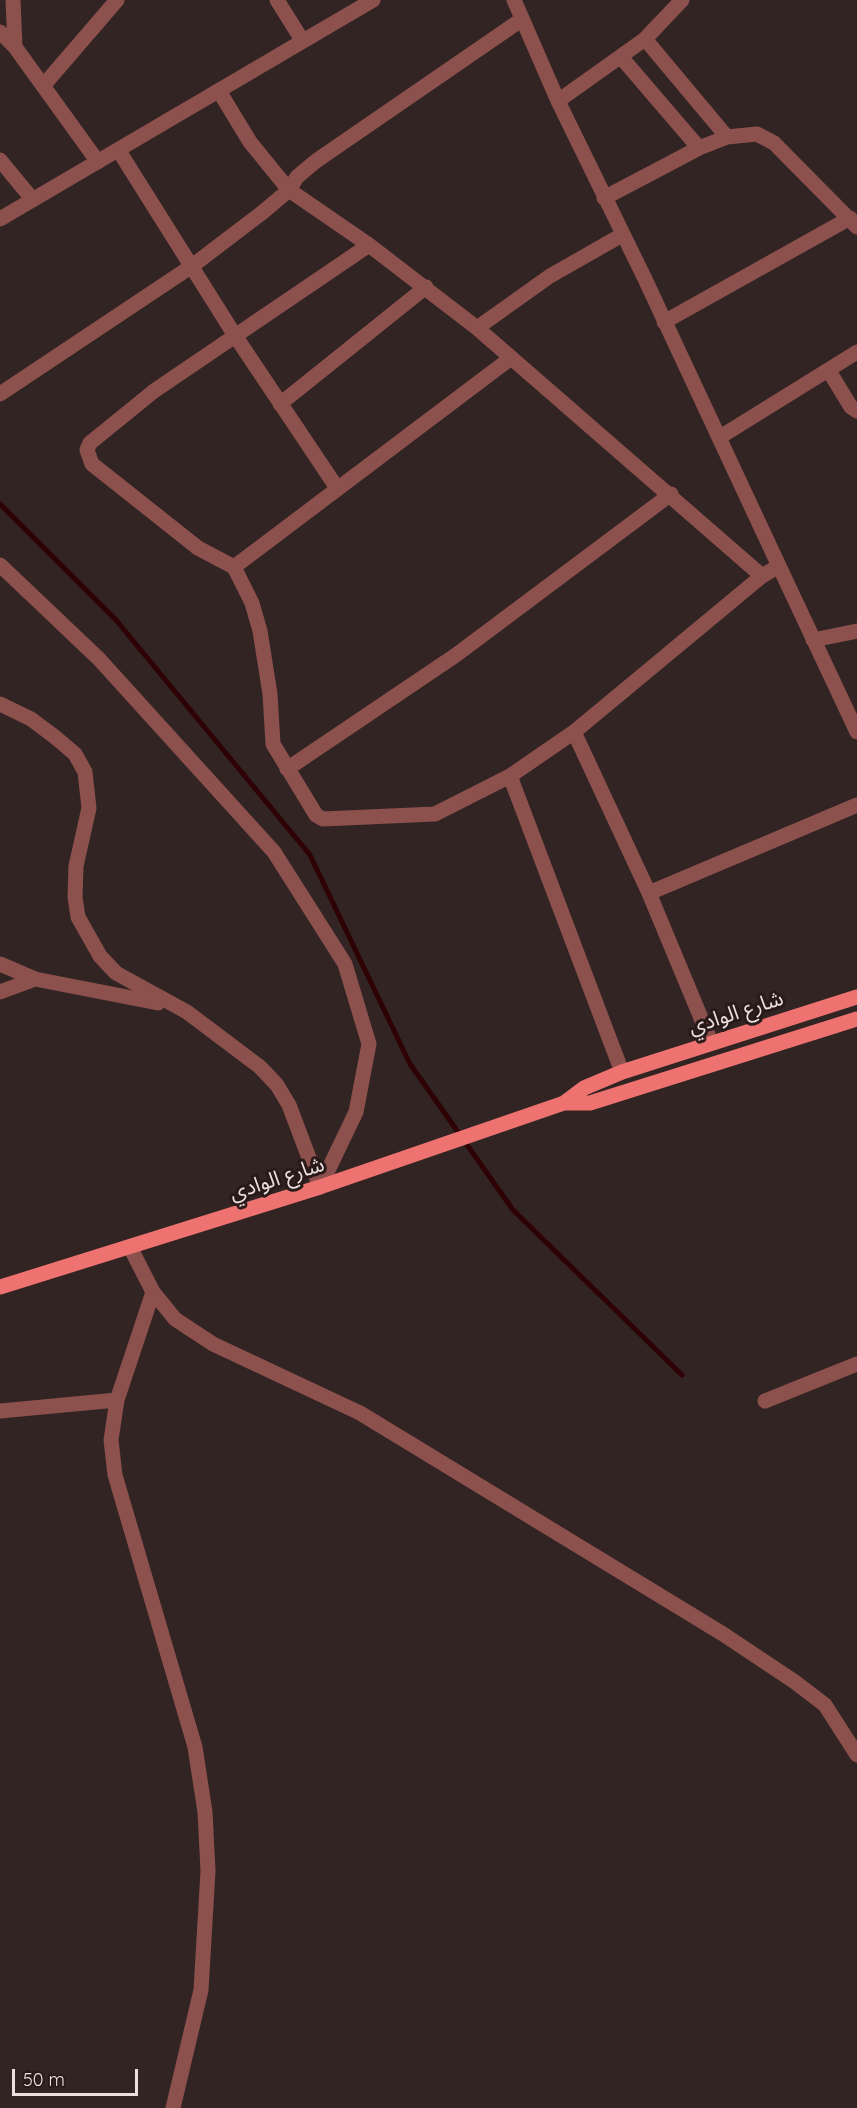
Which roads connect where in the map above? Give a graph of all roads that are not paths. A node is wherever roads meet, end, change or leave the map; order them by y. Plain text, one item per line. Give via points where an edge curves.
1 (13, 0) edge
2 (117, 0) edge
3 (277, 0) edge
4 (373, 0) edge
5 (514, 0) edge
6 (682, 0) edge
7 (521, 20) junction
8 (0, 32) edge
9 (645, 39) junction
10 (302, 40) junction
11 (15, 46) junction
12 (621, 57) junction
13 (43, 86) junction
14 (219, 91) junction
15 (558, 102) junction
16 (727, 137) junction
17 (699, 148) junction
18 (119, 151) junction
19 (0, 160) edge
20 (98, 162) junction
21 (289, 190) junction
22 (604, 198) junction
23 (33, 200) junction
24 (0, 219) edge
25 (853, 223) edge
26 (622, 235) junction
27 (369, 245) junction
28 (192, 266) junction
29 (426, 287) junction
30 (664, 322) junction
31 (477, 328) junction
32 (234, 334) junction
33 (857, 352) edge
34 (511, 358) junction
35 (829, 371) junction
36 (0, 394) edge
37 (280, 404) junction
38 (857, 411) edge
39 (720, 437) junction
40 (337, 488) junction
41 (671, 495) junction
42 (0, 565) edge
43 (779, 566) junction
44 (234, 567) junction
45 (762, 576) junction
46 (857, 631) edge
47 (813, 640) junction
48 (0, 704) edge
49 (574, 732) junction
50 (857, 732) edge
51 (287, 770) junction
52 (510, 776) junction
53 (857, 805) edge
54 (649, 893) junction
55 (0, 964) edge
56 (35, 980) junction
57 (0, 992) edge
58 (857, 997) edge
59 (187, 1012) junction
60 (857, 1019) edge
61 (711, 1042) junction
62 (622, 1072) junction
63 (564, 1103) junction
64 (320, 1187) junction
65 (130, 1247) junction
66 (0, 1287) edge
67 (153, 1292) junction
68 (857, 1364) edge
69 (117, 1400) junction
70 (765, 1401) dead end
71 (0, 1411) edge
72 (857, 1755) edge
73 (173, 2108) edge

1 - 11 street
2 - 13 street
3 - 10 street
4 - 10 street
5 - 7 street
6 - 9 street
7 - 15 street
7 - 21 street via 316,161 297,177
8 - 11 street
9 - 12 street
9 - 16 street
10 - 14 street
11 - 13 street
12 - 15 street
12 - 17 street
13 - 20 street
14 - 18 street
14 - 21 street via 250,142
15 - 22 street
16 - 17 street
16 - 25 street via 757,134 766,138
17 - 22 street
18 - 20 street
18 - 28 street
19 - 23 street
20 - 23 street
21 - 27 street
21 - 28 street
22 - 26 street
23 - 24 street
25 - 30 street
26 - 30 street
26 - 31 street via 550,276
27 - 29 street
27 - 32 street
28 - 32 street
28 - 36 street
29 - 31 street
29 - 37 street
30 - 39 street
31 - 34 street
32 - 37 street
32 - 44 street via 154,391 90,443 87,450 92,464 198,548
33 - 35 street
34 - 40 street
34 - 41 street
35 - 38 street
35 - 39 street
37 - 40 street
39 - 43 street
40 - 44 street
41 - 45 street
41 - 51 street via 456,655
42 - 64 street via 99,659 274,852 345,964 369,1044 356,1112
43 - 45 street
43 - 47 street
44 - 51 street via 252,603 270,694 273,744
45 - 49 street
46 - 47 street
47 - 50 street
48 - 59 street via 56,737 75,754 85,772 89,808 76,866 75,897 78,917 99,956 116,973
49 - 52 street
49 - 54 street
51 - 52 street via 322,819 435,814
52 - 62 street
53 - 54 street
54 - 61 street
55 - 56 street
56 - 57 street
56 - 59 street via 154,1001
58 - 61 main road, شارع الوادي
59 - 64 street via 260,1067 277,1085 289,1105
60 - 63 main road, شارع الوادي via 590,1103
61 - 62 main road, شارع الوادي
62 - 63 main road, شارع الوادي via 584,1088
63 - 64 main road, شارع الوادي
64 - 65 main road, شارع الوادي
65 - 66 main road, شارع الوادي
65 - 67 street
67 - 69 street
67 - 72 street via 175,1319 213,1344 360,1413 723,1634 825,1705
68 - 70 street
69 - 71 street
69 - 73 street via 111,1440 115,1475 195,1747 205,1812 208,1871 201,1990

